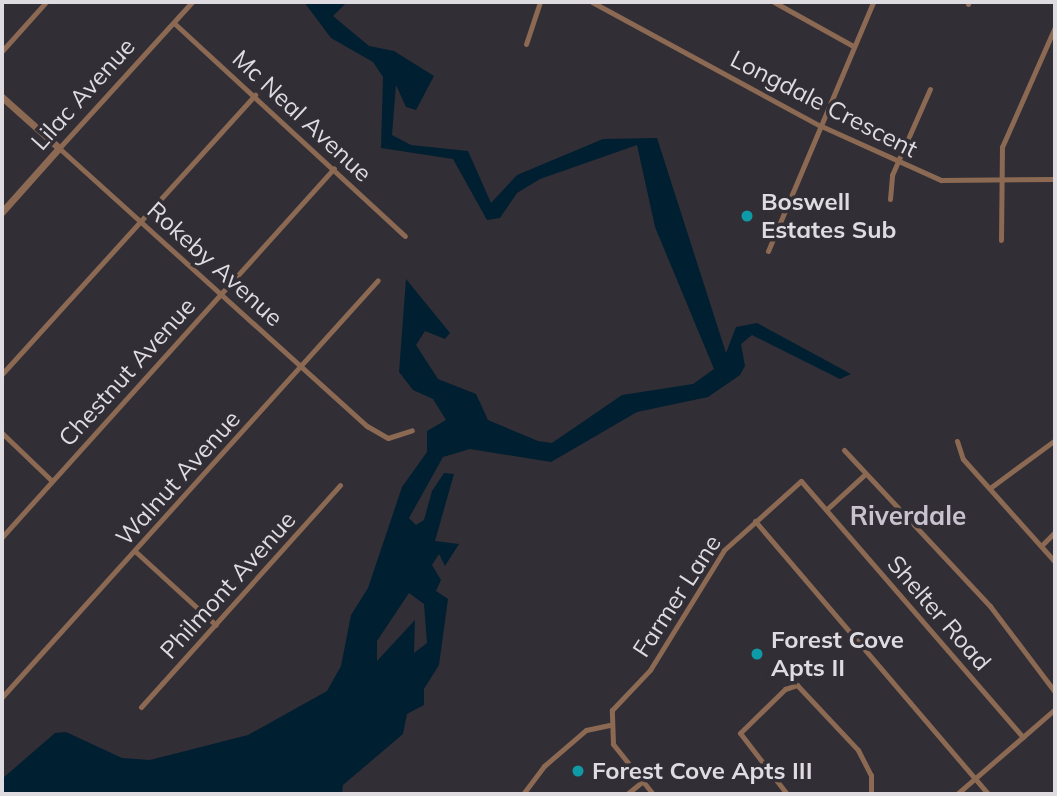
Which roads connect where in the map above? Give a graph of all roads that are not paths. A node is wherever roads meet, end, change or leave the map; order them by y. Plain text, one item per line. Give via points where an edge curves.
1 (46, 2) edge
2 (192, 2) edge
3 (540, 2) edge
4 (592, 2) edge
5 (774, 2) edge
6 (873, 2) edge
7 (174, 23) junction
8 (1055, 27) edge
9 (526, 44) dead end
10 (853, 46) junction
11 (1047, 46) junction
12 (1055, 50) edge
13 (2, 51) edge
14 (930, 89) dead end
15 (255, 95) junction
16 (2, 97) edge
17 (819, 125) junction
18 (60, 148) junction
19 (898, 161) junction
20 (334, 168) junction
21 (1055, 179) edge
22 (999, 182) junction
23 (890, 199) dead end
24 (2, 212) edge
25 (139, 222) junction
26 (405, 236) dead end
27 (1001, 240) dead end
28 (768, 251) dead end
29 (379, 279) dead end
30 (222, 294) junction
31 (301, 368) junction
32 (2, 374) edge
33 (412, 430) dead end
34 (2, 433) edge
35 (957, 440) dead end
36 (1055, 440) edge
37 (844, 450) dead end
38 (865, 474) junction
39 (52, 481) junction
40 (801, 481) joint
41 (340, 485) dead end
42 (989, 488) junction
43 (827, 509) junction
44 (755, 520) junction
45 (1055, 533) edge
46 (2, 537) edge
47 (1041, 546) junction
48 (136, 552) junction
49 (1055, 562) edge
50 (216, 625) junction
51 (1055, 692) edge
52 (2, 697) edge
53 (141, 707) dead end
54 (1055, 709) edge
55 (609, 725) junction
56 (1023, 737) junction
57 (975, 779) junction
58 (642, 782) junction
59 (523, 794) edge
60 (627, 794) edge
61 (653, 794) edge
62 (787, 794) edge
63 (871, 794) edge
64 (957, 794) edge
65 (988, 794) edge

1 - 13 street
2 - 7 street, Lilac Avenue
3 - 9 street
4 - 17 street, Longdale Crescent
5 - 10 street
6 - 10 street
7 - 15 street, Mc Neal Avenue
7 - 18 street, Lilac Avenue
8 - 11 street
10 - 17 street
11 - 12 street
11 - 22 street via 1005,137
14 - 19 street
15 - 20 street, Mc Neal Avenue
15 - 25 street
16 - 18 street, Rokeby Avenue
17 - 19 street, Longdale Crescent
17 - 28 street
18 - 24 street, Lilac Avenue
18 - 25 street, Rokeby Avenue
19 - 22 street, Longdale Crescent via 950,182
19 - 23 street
20 - 26 street, Mc Neal Avenue
20 - 30 street, Chestnut Avenue
21 - 22 street, Longdale Crescent
22 - 27 street
25 - 30 street, Rokeby Avenue
25 - 32 street
29 - 31 street, Walnut Avenue
30 - 31 street, Rokeby Avenue
30 - 39 street, Chestnut Avenue
31 - 33 street, Rokeby Avenue via 381,435
31 - 48 street, Walnut Avenue
34 - 39 street
35 - 42 street
36 - 42 street
37 - 38 street
38 - 43 street
38 - 51 street via 990,606
39 - 46 street, Chestnut Avenue
40 - 43 street, Shelter Road
40 - 44 street, Farmer Lane
41 - 50 street, Philmont Avenue
42 - 47 street
43 - 56 street, Shelter Road
44 - 55 street, Farmer Lane via 724,550 650,670 616,704
44 - 57 street
45 - 47 street
47 - 49 street
48 - 50 street
48 - 52 street, Walnut Avenue
50 - 53 street, Philmont Avenue
54 - 56 street
55 - 58 street via 613,744
55 - 59 street via 586,730 544,766
56 - 57 street
57 - 64 street
57 - 65 street
58 - 60 street
58 - 61 street
62 - 63 street via 740,733 778,695 797,685 858,750 871,775

